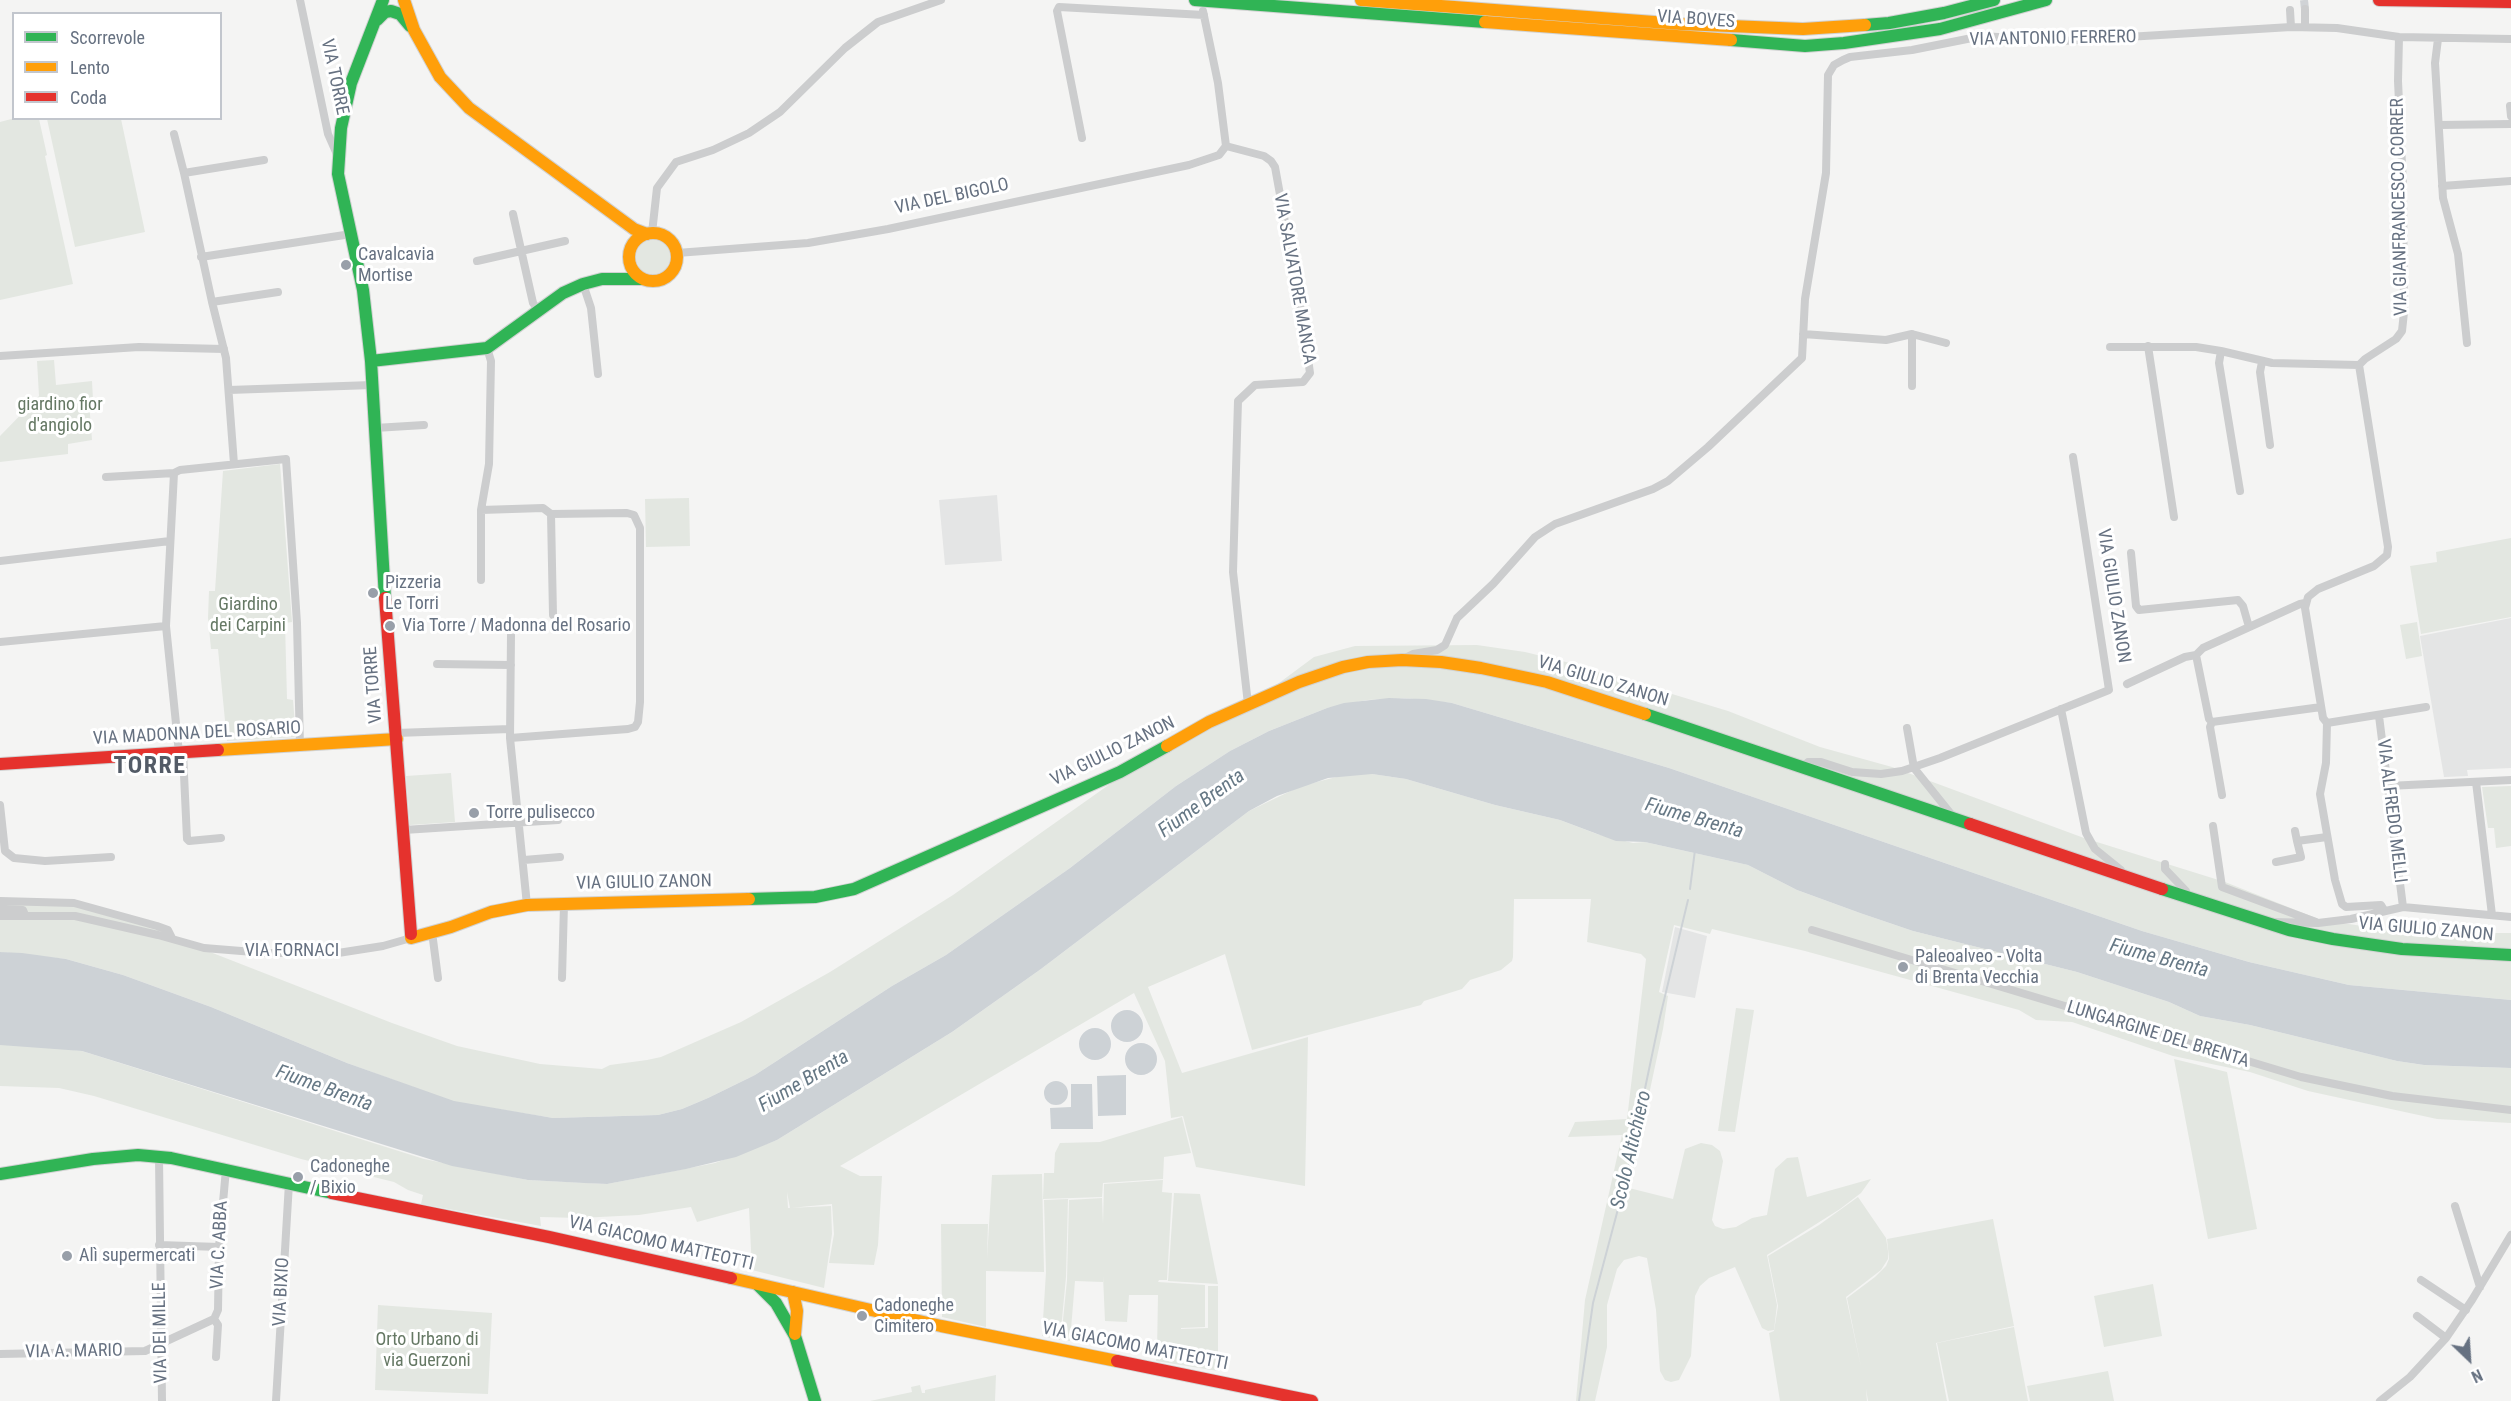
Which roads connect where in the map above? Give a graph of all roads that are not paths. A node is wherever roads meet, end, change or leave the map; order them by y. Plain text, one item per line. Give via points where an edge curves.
1 (300, 0) edge
2 (383, 0) edge
3 (404, 0) edge
4 (941, 0) edge
5 (1361, 0) edge
6 (1994, 0) edge
7 (2046, 0) edge
8 (2379, 0) edge
9 (2511, 2) edge
10 (1201, 8) edge
11 (2305, 9) tunnel mouth
12 (2290, 10) dead end
13 (375, 23) junction
14 (2306, 26) junction
15 (2291, 27) junction
16 (414, 30) junction
17 (2399, 37) junction
18 (2438, 39) junction
19 (2511, 39) edge
20 (2510, 106) edge
21 (2511, 116) edge
22 (2511, 124) edge
23 (2439, 125) junction
24 (174, 134) dead end
25 (1082, 138) dead end
26 (1226, 147) junction
27 (339, 159) junction
28 (264, 160) dead end
29 (184, 173) junction
30 (2511, 181) edge
31 (2442, 186) junction
32 (513, 214) dead end
33 (351, 234) junction
34 (649, 234) junction
35 (565, 241) dead end
36 (522, 250) junction
37 (677, 253) junction
38 (201, 257) junction
39 (477, 261) dead end
40 (642, 279) junction
41 (583, 284) junction
42 (278, 292) dead end
43 (212, 302) junction
44 (538, 310) junction
45 (1803, 334) junction
46 (1912, 334) junction
47 (1946, 343) dead end
48 (2467, 344) dead end
49 (2148, 346) junction
50 (2110, 347) dead end
51 (487, 348) junction
52 (224, 349) junction
53 (2221, 351) junction
54 (0, 356) edge
55 (371, 360) junction
56 (2262, 362) junction
57 (2359, 365) junction
58 (598, 374) dead end
59 (372, 385) junction
60 (1912, 386) dead end
61 (229, 390) junction
62 (424, 425) dead end
63 (375, 428) junction
64 (2271, 445) dead end
65 (2073, 457) dead end
66 (234, 464) junction
67 (174, 473) junction
68 (106, 477) dead end
69 (2240, 491) dead end
70 (481, 510) junction
71 (551, 514) junction
72 (2174, 517) dead end
73 (170, 541) junction
74 (2131, 553) dead end
75 (0, 561) edge
76 (481, 580) dead end
77 (2305, 603) junction
78 (554, 615) dead end
79 (166, 626) junction
80 (2249, 627) junction
81 (511, 635) dead end
82 (0, 642) edge
83 (2196, 655) junction
84 (1402, 660) junction
85 (437, 664) dead end
86 (511, 664) junction
87 (2127, 684) dead end
88 (1248, 704) junction
89 (2321, 706) junction
90 (2426, 707) dead end
91 (2061, 709) junction
92 (2379, 716) junction
93 (2212, 722) junction
94 (2327, 723) junction
95 (1907, 728) dead end
96 (510, 733) junction
97 (397, 736) junction
98 (300, 746) junction
99 (181, 753) junction
100 (0, 764) edge
101 (1803, 767) junction
102 (1914, 768) junction
103 (2511, 780) edge
104 (2476, 782) junction
105 (2388, 786) junction
106 (2222, 795) dead end
107 (0, 805) edge
108 (1955, 819) junction
109 (558, 820) dead end
110 (520, 822) junction
111 (2213, 826) dead end
112 (404, 830) junction
113 (2295, 831) dead end
114 (2327, 837) junction
115 (221, 838) dead end
116 (2297, 841) junction
117 (111, 856) dead end
118 (560, 857) dead end
119 (524, 860) junction
120 (2276, 862) dead end
121 (2164, 864) dead end
122 (2121, 875) junction
123 (2187, 898) junction
124 (0, 901) edge
125 (564, 903) junction
126 (527, 905) junction
127 (2403, 907) junction
128 (0, 909) edge
129 (2384, 910) junction
130 (25, 915) junction
131 (2492, 915) junction
132 (0, 916) edge
133 (2511, 917) edge
134 (2318, 923) junction
135 (2269, 924) junction
136 (1812, 930) dead end
137 (432, 932) junction
138 (411, 938) junction
139 (172, 939) junction
140 (2511, 955) edge
141 (438, 978) dead end
142 (562, 978) dead end
143 (2511, 1110) edge
144 (159, 1157) junction
145 (226, 1169) junction
146 (0, 1174) edge
147 (289, 1183) junction
148 (2455, 1206) dead end
149 (2511, 1235) edge
150 (159, 1245) junction
151 (219, 1247) junction
152 (2421, 1280) dead end
153 (757, 1284) junction
154 (2480, 1287) junction
155 (793, 1292) junction
156 (813, 1297) junction
157 (2466, 1310) junction
158 (783, 1311) junction
159 (797, 1311) junction
160 (2417, 1316) dead end
161 (214, 1319) junction
162 (795, 1335) junction
163 (2446, 1338) junction
164 (161, 1344) junction
165 (0, 1354) edge
166 (216, 1357) dead end
167 (162, 1401) edge
168 (276, 1401) edge
169 (815, 1401) edge
170 (1312, 1401) edge
171 (2380, 1401) edge

1 - 27 street, VIA TORRE via 328,134
2 - 13 main road
3 - 16 main road
4 - 34 street via 878,22 845,48 780,112 749,133 676,162 657,188
5 - 6 main road, VIA BOVES via 1741,28 1803,29 1861,27
7 - 10 main road, VIA BOVES via 1940,29 1805,46 1384,15
8 - 9 main road
10 - 25 street via 1059,7
10 - 26 street via 1218,83
11 - 14 street
12 - 15 street
13 - 16 main road via 384,12 391,11 400,14
13 - 27 main road via 351,83
14 - 15 street, VIA ANTONIO FERRERO
14 - 17 street, VIA ANTONIO FERRERO
15 - 45 street, VIA ANTONIO FERRERO via 2062,41 1982,36 1850,57 1834,65 1827,82 1826,173
16 - 34 main road via 440,77 469,108 634,229
17 - 18 street, VIA ANTONIO FERRERO
17 - 57 street, VIA GIANFRANCESCO CORRER via 2402,331
18 - 19 street, VIA ANTONIO FERRERO
18 - 23 street via 2435,63
20 - 21 street
22 - 23 street
23 - 31 street
24 - 29 street
26 - 37 street, VIA DEL BIGOLO via 1219,155 1189,165 888,229 808,243
26 - 88 street, VIA SALVATORE MANCA via 1264,156 1275,167 1310,373 1303,382 1255,385 1238,401 1233,572
27 - 33 main road, VIA TORRE via 338,174
28 - 29 street
29 - 38 street
30 - 31 street
31 - 48 street via 2458,254
32 - 36 street
33 - 38 street
33 - 55 main road, VIA TORRE via 363,290
34 - 37 main road via 670,240
34 - 40 main road via 635,242 629,255 632,269
35 - 36 street
36 - 39 street
36 - 44 street via 533,303
37 - 40 main road via 677,264 668,277 652,282
38 - 43 street
40 - 41 main road via 602,279
41 - 44 main road
41 - 58 street via 591,308
42 - 43 street
43 - 52 street
44 - 51 main road
45 - 46 street via 1886,340
45 - 84 street, VIA ANTONIO FERRERO via 1802,358 1680,471 1653,489 1555,524 1535,537 1456,618 1445,645 1407,655
46 - 47 street
46 - 60 street
49 - 50 street
49 - 53 street
49 - 72 street
51 - 55 main road
51 - 70 street via 491,362 489,464
52 - 54 street via 147,347
52 - 61 street
53 - 56 street
53 - 69 street via 2219,363
55 - 59 main road, VIA TORRE
56 - 57 street
56 - 64 street via 2260,372
57 - 77 street via 2387,555 2374,566 2318,589
59 - 61 street
59 - 63 main road, VIA TORRE
61 - 66 street
62 - 63 street
63 - 97 main road, VIA TORRE
65 - 91 street, VIA GIULIO ZANON via 2109,688 2108,692
66 - 67 street
66 - 98 street via 286,459 297,622
67 - 68 street
67 - 73 street
70 - 71 street via 543,508
70 - 76 street
71 - 78 street
71 - 96 street via 627,513 638,520 640,716 634,727 628,729
73 - 75 street
73 - 79 street
74 - 80 street via 2139,610 2238,600
77 - 80 street
77 - 89 street
79 - 82 street
79 - 99 street
80 - 83 street
81 - 86 street
83 - 87 street
83 - 93 street
84 - 88 main road, VIA GIULIO ZANON via 1343,667
84 - 101 main road, VIA GIULIO ZANON via 1481,668 1547,682
85 - 86 street
86 - 96 street
88 - 125 main road, VIA GIULIO ZANON via 1120,772 854,889 815,897
89 - 93 street
89 - 94 street
90 - 92 street
91 - 102 street, VIA GIULIO ZANON
91 - 122 street, VIA GIULIO ZANON via 2086,833 2095,849 2121,870
92 - 94 street
92 - 105 street, VIA ALFREDO MELLI
93 - 106 street
94 - 114 street via 2326,763 2320,784
95 - 102 street
96 - 97 street
96 - 110 street
97 - 98 main road, VIA MADONNA DEL ROSARIO
97 - 112 main road, VIA TORRE
98 - 99 main road, VIA MADONNA DEL ROSARIO
99 - 100 main road, VIA MADONNA DEL ROSARIO
99 - 115 street via 187,839
101 - 102 street, VIA GIULIO ZANON via 1808,762 1821,762 1852,772 1881,774
101 - 108 main road, VIA GIULIO ZANON
102 - 108 street
103 - 104 street
104 - 105 street
104 - 131 street
105 - 127 street, VIA ALFREDO MELLI
107 - 117 street via 5,851 14,858 45,861
108 - 122 main road, VIA GIULIO ZANON
109 - 110 street
110 - 112 street
110 - 119 street
111 - 134 street, VIA GIULIO ZANON via 2222,887
112 - 138 main road, VIA TORRE
113 - 116 street
114 - 116 street
114 - 129 street via 2342,904 2350,908 2381,905
116 - 120 street via 2301,857
118 - 119 street
119 - 126 street
121 - 123 street via 2186,891
122 - 123 main road, VIA GIULIO ZANON
123 - 135 main road, VIA GIULIO ZANON
124 - 139 street, VIA FORNACI via 74,903 168,930
125 - 126 main road, VIA GIULIO ZANON
125 - 142 street
126 - 137 main road, VIA GIULIO ZANON via 491,912
127 - 129 street, VIA GIULIO ZANON
127 - 131 street, VIA GIULIO ZANON
128 - 130 street via 23,910
129 - 134 street, VIA GIULIO ZANON
130 - 132 street, VIA FORNACI
130 - 139 street, VIA FORNACI via 87,918
131 - 133 street, VIA GIULIO ZANON
134 - 135 street, VIA GIULIO ZANON
135 - 140 main road, VIA GIULIO ZANON via 2380,946
136 - 143 street, LUNGARGINE DEL BRENTA via 2301,1077 2392,1096
137 - 138 main road, VIA GIULIO ZANON
137 - 141 street
138 - 139 street, VIA FORNACI via 354,951 308,954 216,949
144 - 145 main road, VIA GIACOMO MATTEOTTI
144 - 146 main road, VIA GIACOMO MATTEOTTI via 93,1159
144 - 150 street, VIA DEI MILLE
145 - 147 main road, VIA GIACOMO MATTEOTTI
145 - 151 street, VIA C. ABBA
147 - 153 main road, VIA GIACOMO MATTEOTTI
147 - 168 street, VIA BIXIO
148 - 154 street
149 - 154 street
150 - 151 street
150 - 164 street, VIA DEI MILLE
151 - 161 street, VIA C. ABBA via 218,1310
152 - 157 street
153 - 155 main road, VIA GIACOMO MATTEOTTI
153 - 158 main road
154 - 157 street
155 - 156 main road, VIA GIACOMO MATTEOTTI
155 - 158 main road
155 - 159 main road
156 - 159 main road
156 - 170 main road, VIA GIACOMO MATTEOTTI
157 - 163 street
158 - 162 main road
159 - 162 main road
160 - 163 street
161 - 164 street, VIA A. MARIO
161 - 166 street, VIA C. ABBA via 218,1325
162 - 169 main road
163 - 171 street via 2410,1377
164 - 165 street, VIA A. MARIO via 145,1350
164 - 167 street, VIA DEI MILLE

